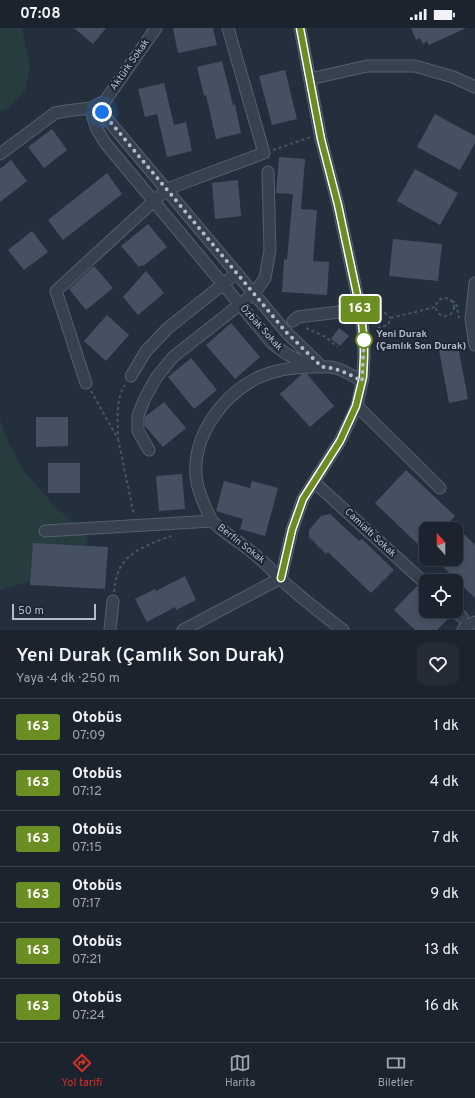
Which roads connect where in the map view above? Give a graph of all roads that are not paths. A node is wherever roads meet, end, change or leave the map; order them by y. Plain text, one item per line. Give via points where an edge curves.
1 (156, 28) edge
2 (228, 28) edge
3 (300, 28) edge
4 (310, 79) junction
5 (475, 88) edge
6 (92, 108) junction
7 (0, 154) edge
8 (268, 172) dead end
9 (167, 190) junction
10 (154, 201) junction
11 (237, 273) junction
12 (475, 283) edge
13 (222, 284) junction
14 (253, 292) junction
15 (240, 304) junction
16 (347, 311) dead end
17 (293, 321) dead end
18 (475, 345) edge
19 (322, 367) junction
20 (131, 376) road end
21 (362, 381) junction
22 (86, 383) road end
23 (356, 406) junction
24 (149, 450) dead end
25 (314, 482) junction
26 (440, 488) dead end
27 (212, 521) junction
28 (45, 531) dead end
29 (281, 578) junction
30 (419, 578) edge
31 (113, 601) road end
32 (475, 622) edge
33 (110, 630) edge
34 (183, 630) edge
35 (343, 630) edge
36 (463, 630) edge

1 - 6 street, Aktürk Sokak via 105,101
2 - 9 street via 264,153
3 - 4 street
4 - 5 street via 367,66 415,66 453,77
4 - 21 street via 321,139 361,313 364,343
6 - 7 street, Aktürk Sokak via 55,113
6 - 9 street, Özbak Sokak via 102,112
6 - 10 street, Özbak Sokak via 96,129
8 - 14 street via 270,250 264,278
9 - 10 street
9 - 11 street, Özbak Sokak
10 - 13 street, Özbak Sokak
10 - 22 street via 56,291
11 - 13 street
11 - 14 street, Özbak Sokak
12 - 18 street via 470,318
13 - 15 street, Özbak Sokak
13 - 20 street via 168,328 146,351
14 - 15 street
14 - 19 street, Özbak Sokak via 286,332
15 - 19 street, Özbak Sokak via 272,343 285,354 293,359
15 - 24 street via 173,357 156,378 138,416 138,431
16 - 17 street via 298,317
19 - 21 street via 344,371
19 - 27 street via 278,370 258,378 239,390 223,405 205,430 197,461 196,477
21 - 23 street
23 - 25 street via 340,441
23 - 26 street
25 - 29 street via 297,512
25 - 30 street, Camialtı Sokak
27 - 28 street
27 - 29 street, Berfin Sokak
29 - 34 street
29 - 35 street, Berfin Sokak
31 - 33 street
32 - 36 street

